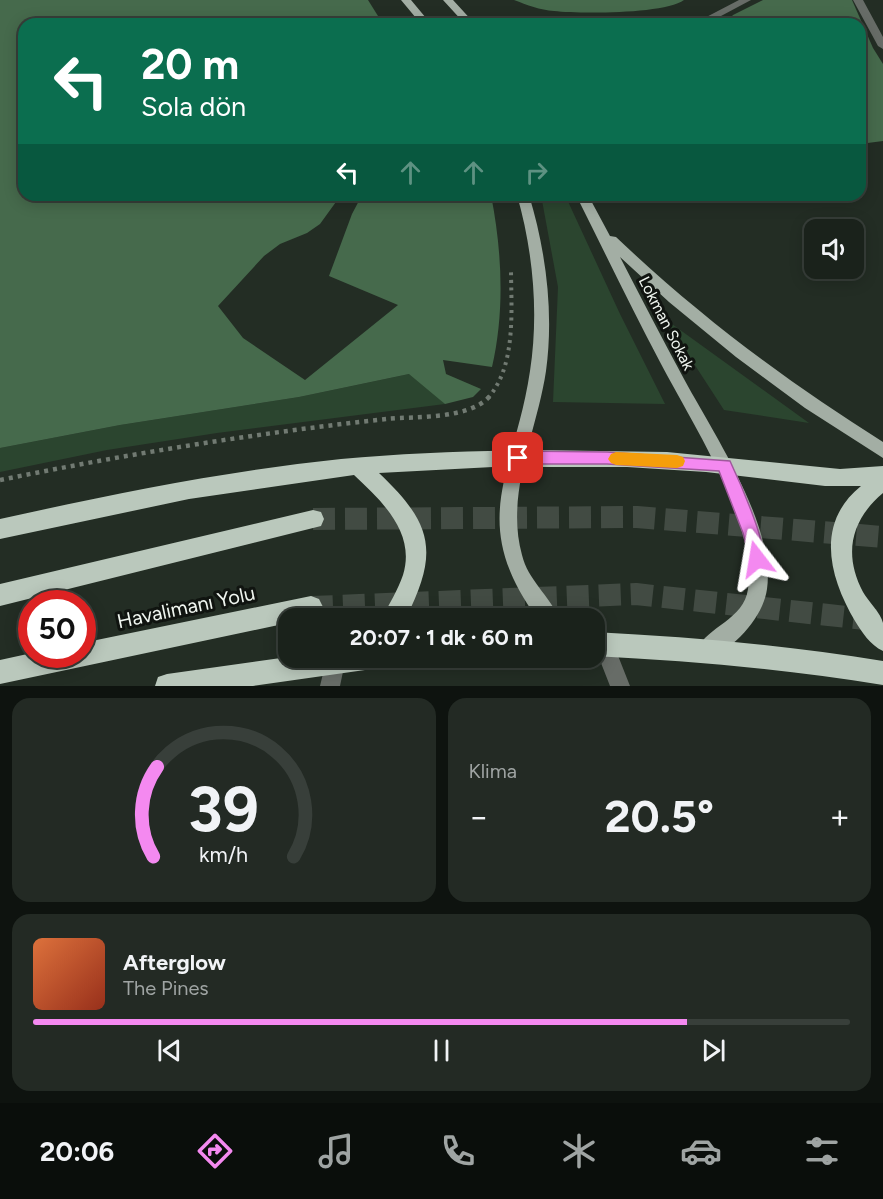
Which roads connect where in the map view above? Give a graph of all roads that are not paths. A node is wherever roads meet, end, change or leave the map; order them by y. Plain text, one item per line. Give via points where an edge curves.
1 (406, 0) edge
2 (448, 0) edge
3 (746, 0) edge
4 (858, 0) edge
5 (421, 18) edge
6 (464, 18) edge
7 (710, 18) edge
8 (883, 46) edge
9 (524, 201) edge
10 (585, 201) edge
11 (600, 229) junction
12 (521, 448) junction
13 (883, 451) edge
14 (724, 465) junction
15 (359, 467) junction
16 (883, 475) edge
17 (883, 481) edge
18 (313, 519) tunnel mouth
19 (0, 529) edge
20 (0, 595) edge
21 (311, 607) tunnel mouth
22 (399, 608) edge
23 (540, 608) edge
24 (883, 639) edge
25 (605, 645) edge
26 (707, 650) junction
27 (605, 657) edge
28 (282, 668) edge
29 (336, 668) edge
30 (0, 672) edge
31 (883, 673) edge
32 (167, 686) edge
33 (330, 686) edge
34 (620, 686) edge

1 - 5 main road
2 - 6 main road
3 - 7 street
4 - 8 street
9 - 12 main road via 536,249 541,338
10 - 11 main road, Lokman Sokak
11 - 13 main road via 652,282 735,351
11 - 14 main road, Lokman Sokak via 680,388
12 - 14 highway
12 - 15 highway
12 - 23 main road via 509,497 507,534 517,570
14 - 16 highway via 859,480
14 - 26 main road, Lokman Sokak via 752,533 759,585 745,617
15 - 19 highway via 171,492
15 - 22 highway via 399,505 415,546 416,566
17 - 24 highway via 848,514 840,554 851,590
18 - 20 highway
21 - 30 highway, Havalimanı Yolu
25 - 26 highway
26 - 31 highway
27 - 34 street
28 - 32 highway
29 - 33 street

